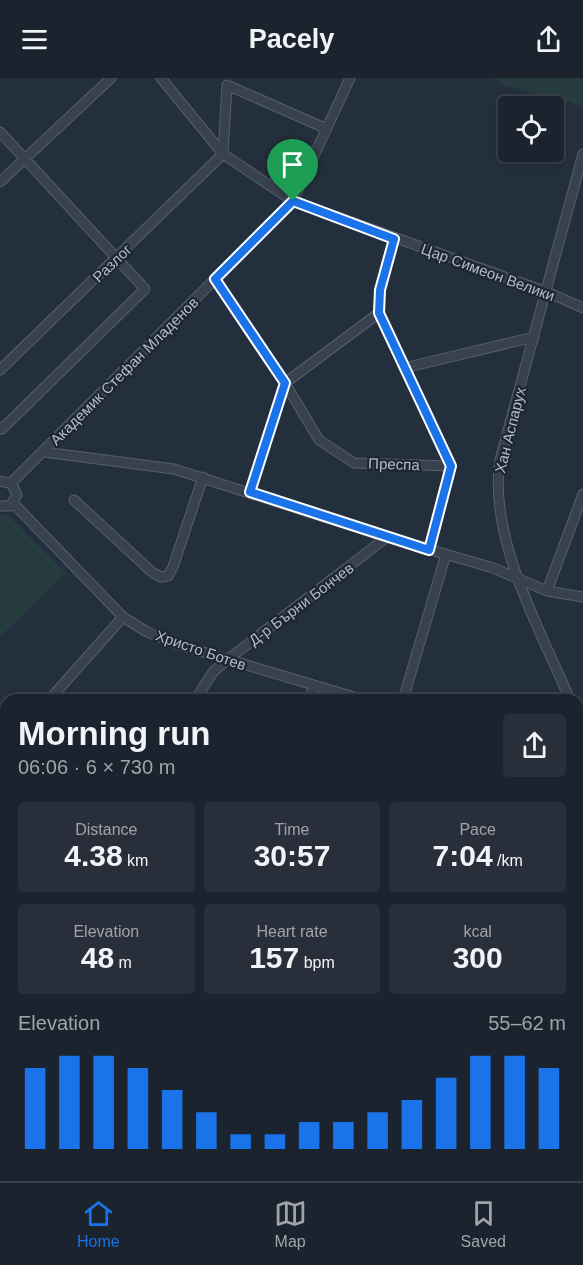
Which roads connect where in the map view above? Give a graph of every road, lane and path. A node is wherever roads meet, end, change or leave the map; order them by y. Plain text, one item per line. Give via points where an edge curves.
1 (111, 78) edge
2 (161, 78) edge
3 (350, 78) edge
4 (327, 129) junction
5 (0, 132) edge
6 (224, 154) junction
7 (583, 154) edge
8 (25, 158) junction
9 (0, 182) edge
10 (293, 201) junction
11 (394, 239) junction
12 (116, 259) junction
13 (215, 279) junction
14 (547, 292) junction
15 (583, 308) edge
16 (379, 313) junction
17 (534, 337) junction
18 (404, 368) junction
19 (0, 370) edge
20 (285, 383) junction
21 (0, 427) edge
22 (44, 452) junction
23 (451, 466) junction
24 (203, 477) junction
25 (0, 481) edge
26 (11, 483) junction
27 (250, 492) junction
28 (583, 494) edge
29 (75, 500) dead end
30 (13, 503) junction
31 (0, 506) edge
32 (387, 537) junction
33 (429, 550) junction
34 (446, 554) junction
35 (519, 578) junction
36 (547, 591) junction
37 (583, 597) edge
38 (123, 617) junction
39 (227, 660) junction
40 (314, 686) junction
41 (54, 694) edge
42 (199, 694) edge
43 (311, 694) edge
44 (343, 694) edge
45 (404, 694) edge
46 (567, 694) edge

1 - 8 street
2 - 6 street, Цар Симеон Велики
3 - 4 street, Академик Стефан Младенов
4 - 6 street via 226,85
4 - 10 street, Академик Стефан Младенов
5 - 8 street
6 - 10 street, Цар Симеон Велики
6 - 12 street, Разлог
7 - 14 street, Хан Аспарух
8 - 9 street
8 - 12 street
10 - 11 street, Цар Симеон Велики
10 - 13 street, Академик Стефан Младенов
11 - 14 street, Цар Симеон Велики
11 - 16 street via 380,290
12 - 19 street, Разлог
12 - 21 street via 145,289
13 - 20 street, Преспа
13 - 22 street, Академик Стефан Младенов
14 - 15 street, Цар Симеон Велики
14 - 17 street, Хан Аспарух
16 - 18 street
16 - 20 street
17 - 18 street
17 - 35 street, Хан Аспарух via 497,478 499,519
18 - 23 street
20 - 23 street, Преспа via 319,440 354,463
20 - 27 street
22 - 24 street via 167,468
22 - 26 street, Академик Стефан Младенов
23 - 33 street
24 - 27 street
24 - 29 street via 168,576 153,573
25 - 26 street
26 - 30 street via 17,491
27 - 32 street
28 - 36 street
30 - 31 street
30 - 38 street, Христо Ботев
32 - 33 street
32 - 39 street, Д-р Бърни Бончев
33 - 34 street
34 - 35 street
34 - 45 street
35 - 36 street
35 - 46 street, Хан Аспарух
36 - 37 street
38 - 39 street, Христо Ботев via 176,644
38 - 41 street
39 - 40 street, Христо Ботев
39 - 42 street, Д-р Бърни Бончев via 213,672
40 - 43 street
40 - 44 street, Христо Ботев

